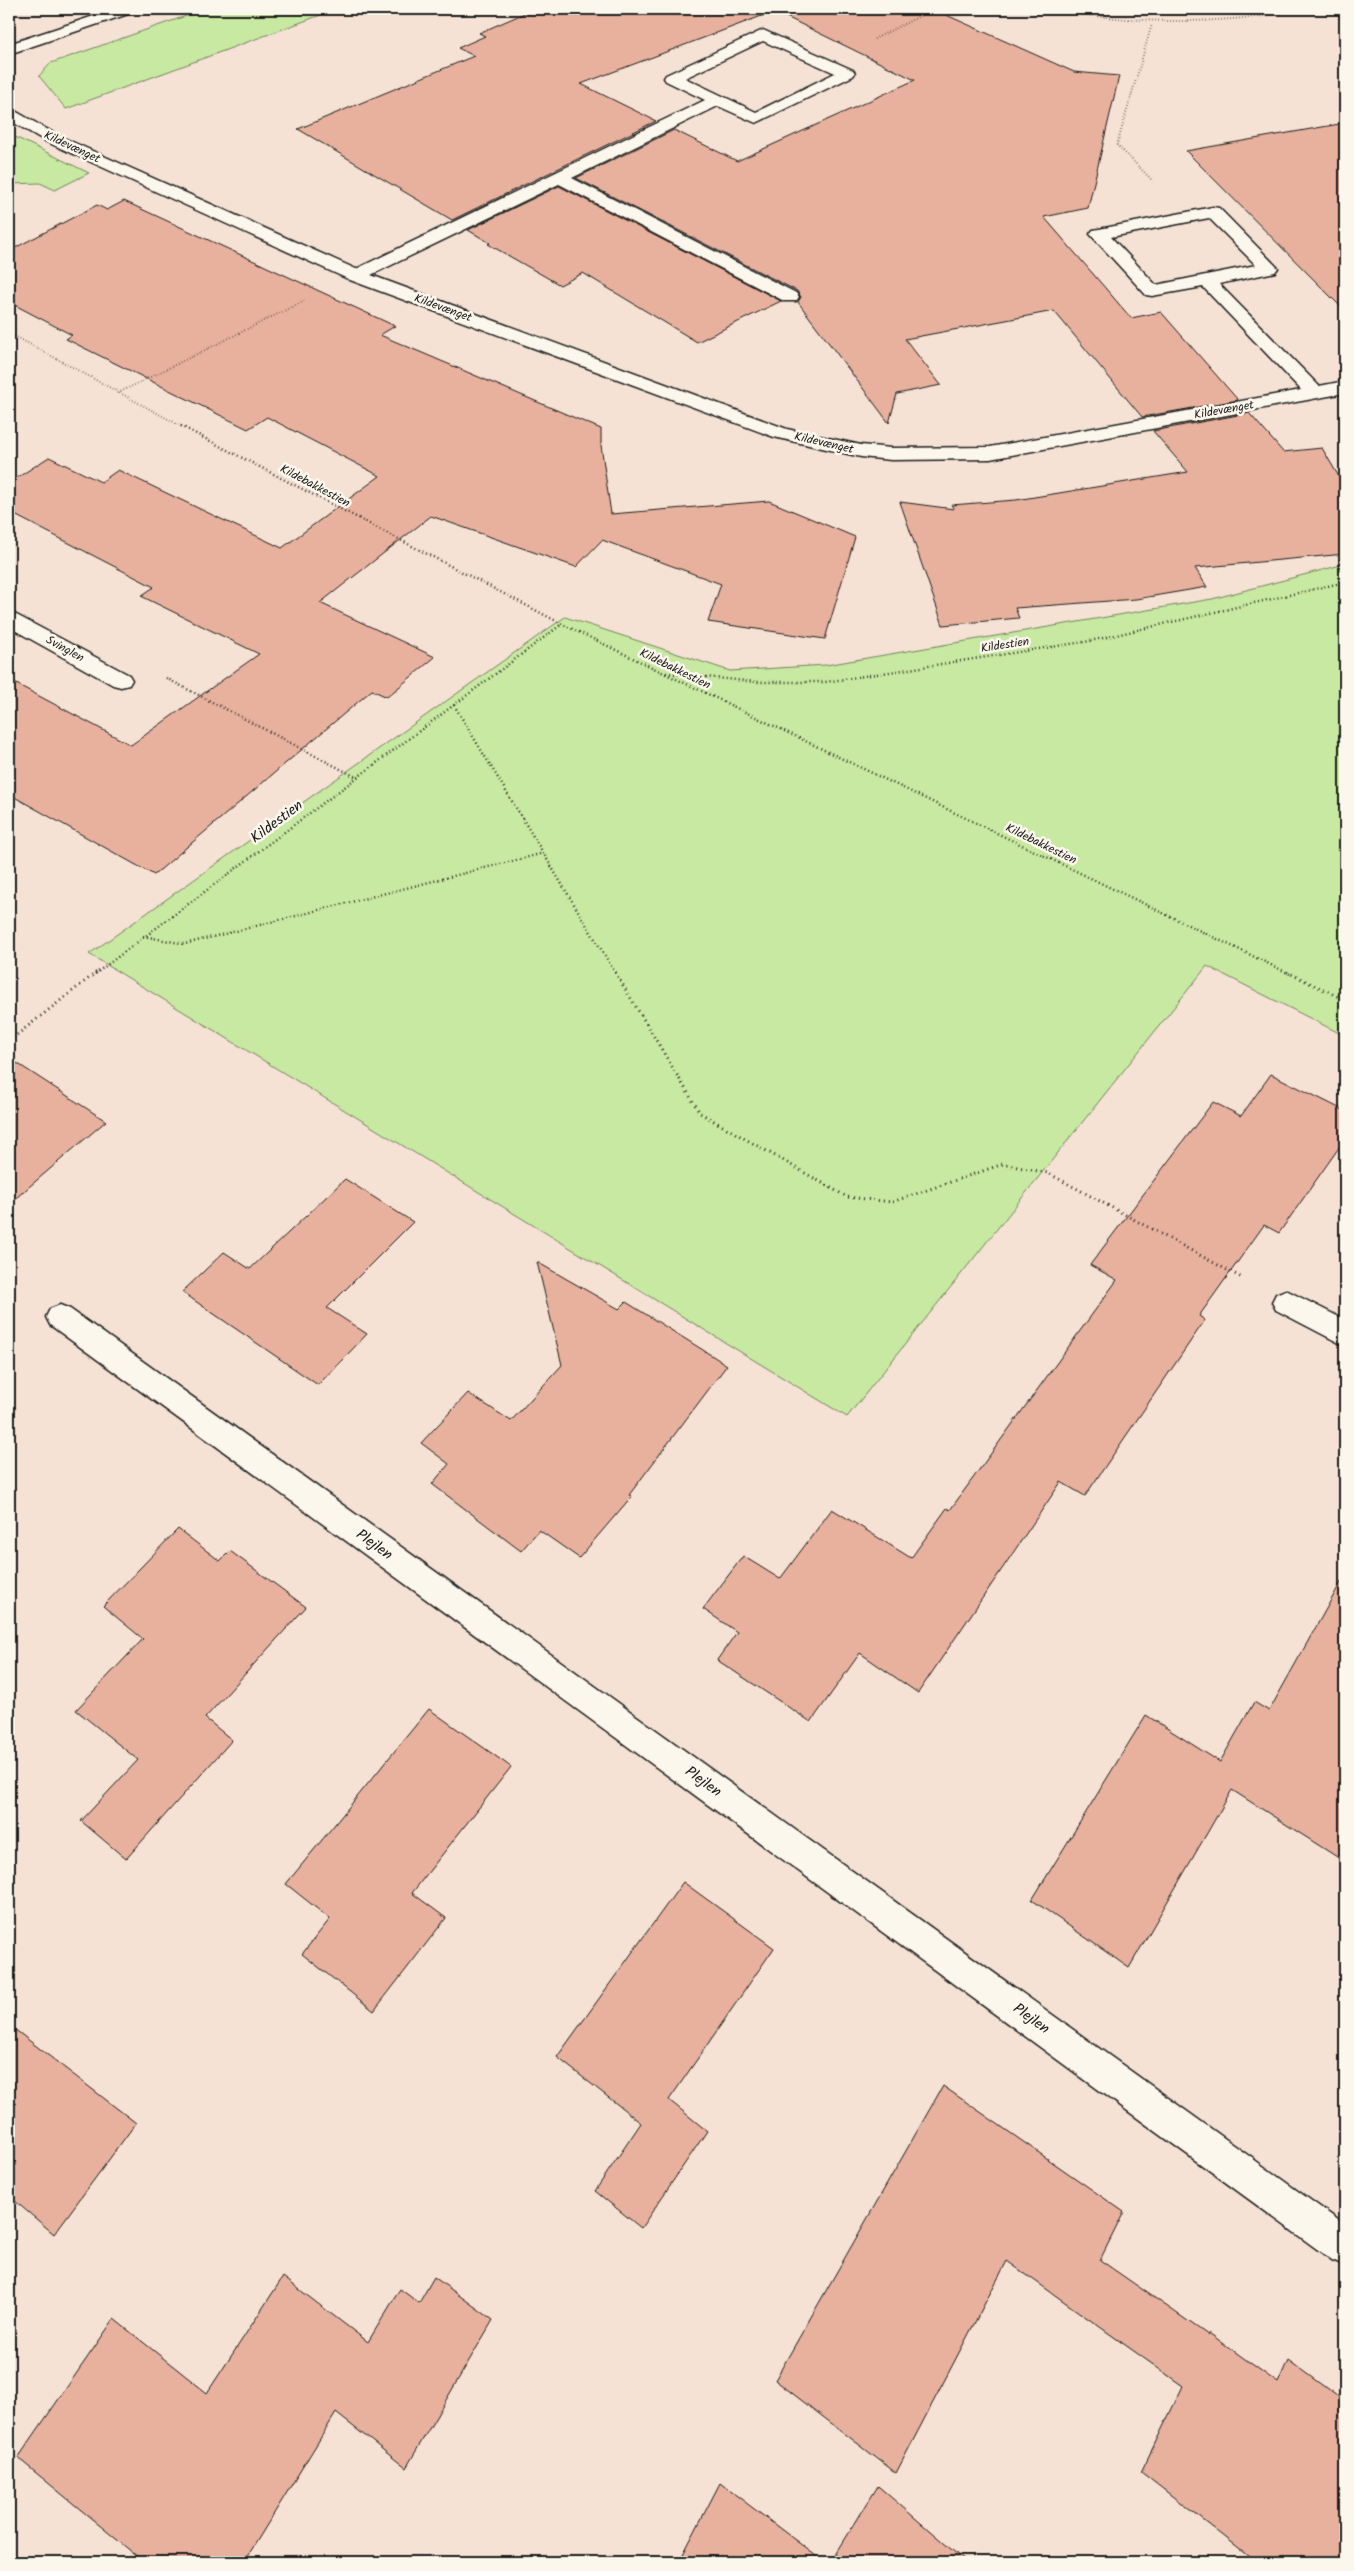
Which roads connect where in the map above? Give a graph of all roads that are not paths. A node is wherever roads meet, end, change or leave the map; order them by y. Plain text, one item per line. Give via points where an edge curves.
1 (129, 9) edge
2 (9, 49) edge
3 (718, 100) junction
4 (9, 114) edge
5 (558, 177) junction
6 (356, 276) junction
7 (1208, 281) junction
8 (790, 298) dead end
9 (1345, 387) edge
10 (1316, 394) junction
11 (9, 618) edge
12 (121, 680) road end
13 (1286, 1302) road end
14 (60, 1317) dead end
15 (1345, 1334) edge
16 (1345, 2247) edge

1 - 2 street
3 - 3 street via 672,78 763,35 847,73 756,118
3 - 5 street
4 - 6 street, Kildevænget via 53,139
5 - 6 street
5 - 8 street
6 - 10 street, Kildevænget via 781,433 861,451 891,454 990,453
7 - 7 street via 1152,292 1099,234 1213,212 1269,268
7 - 10 street
9 - 10 street, Kildevænget
11 - 12 street, Svinglen
13 - 15 street
14 - 16 street, Plejlen

